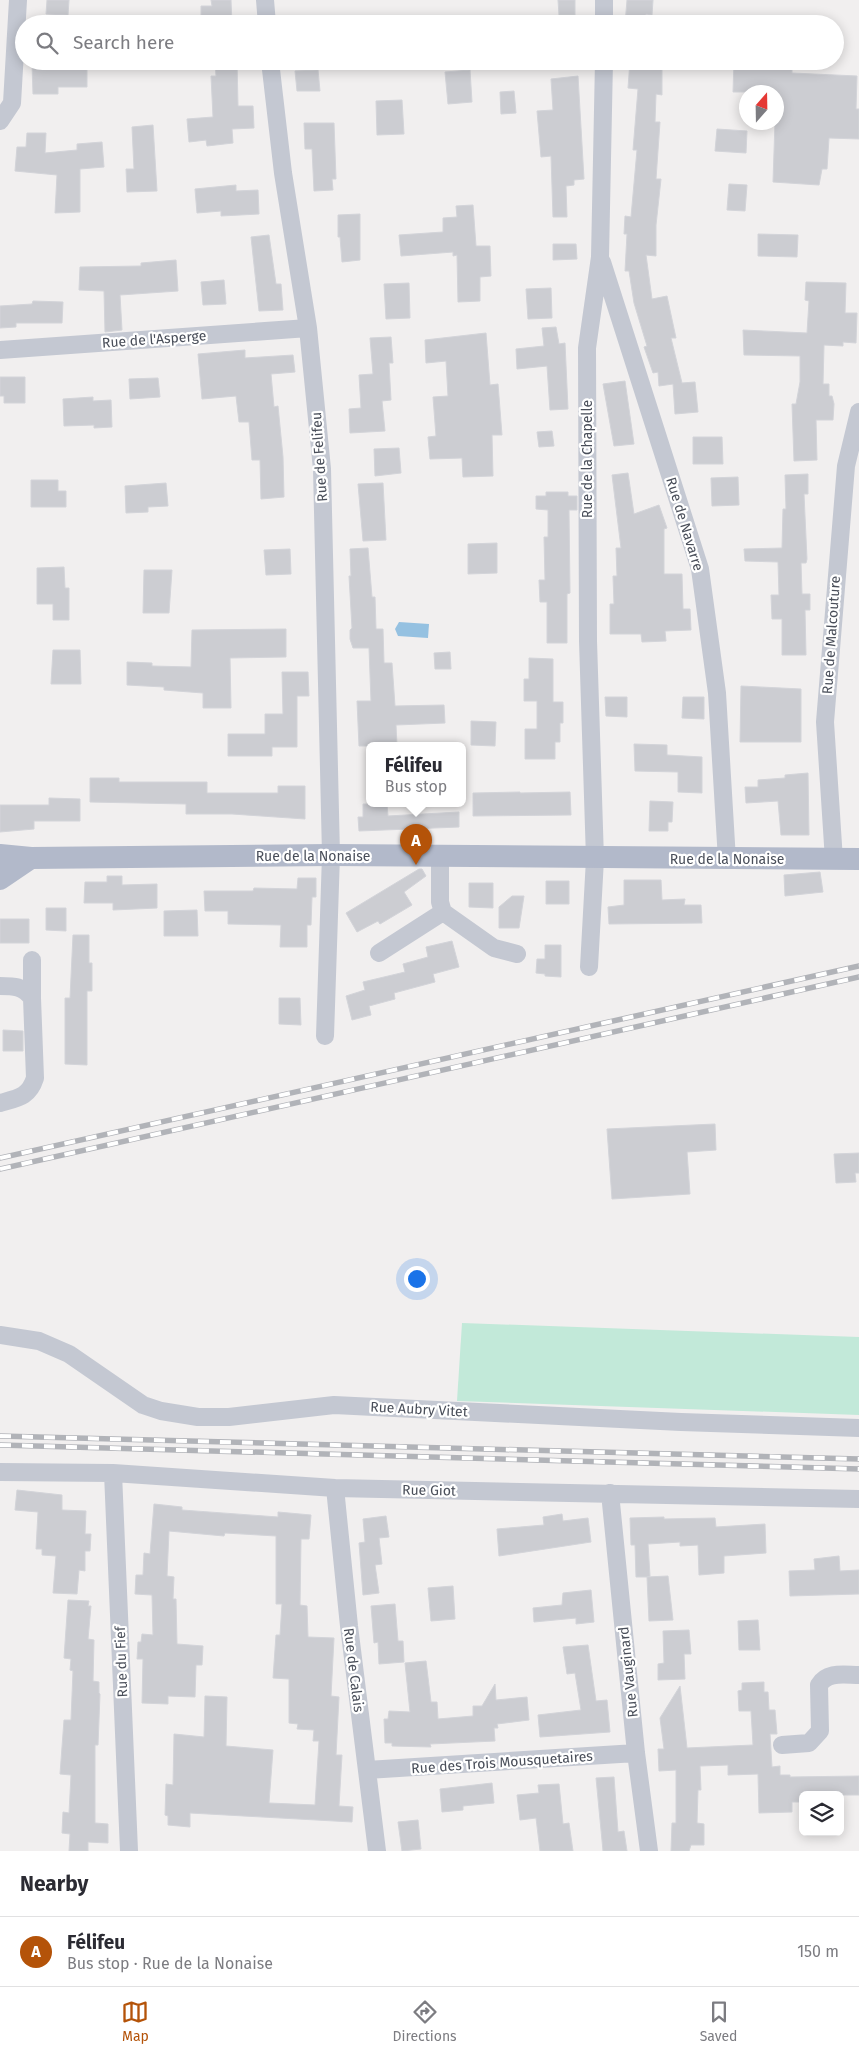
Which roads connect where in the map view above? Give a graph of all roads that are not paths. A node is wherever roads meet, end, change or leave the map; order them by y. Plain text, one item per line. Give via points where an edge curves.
1 (18, 0) edge
2 (265, 0) edge
3 (604, 0) edge
4 (17, 15) edge
5 (266, 15) edge
6 (604, 15) edge
7 (15, 52) edge
8 (271, 70) edge
9 (604, 70) edge
10 (0, 122) edge
11 (600, 257) junction
12 (308, 328) junction
13 (0, 350) edge
14 (859, 412) edge
15 (0, 855) edge
16 (331, 855) junction
17 (440, 857) junction
18 (31, 858) junction
19 (595, 859) junction
20 (859, 859) edge
21 (727, 860) junction
22 (834, 860) junction
23 (0, 879) edge
24 (443, 912) junction
25 (379, 953) dead end
26 (517, 954) dead end
27 (32, 960) dead end
28 (589, 967) dead end
29 (0, 986) edge
30 (32, 998) junction
31 (325, 1036) dead end
32 (0, 1103) edge
33 (0, 1335) edge
34 (859, 1428) edge
35 (0, 1472) edge
36 (113, 1473) junction
37 (335, 1488) junction
38 (610, 1493) junction
39 (859, 1499) edge
40 (859, 1675) edge
41 (782, 1745) dead end
42 (636, 1753) junction
43 (367, 1770) junction
44 (128, 1851) edge
45 (377, 1851) edge
46 (649, 1851) edge

1 - 4 street
2 - 5 street
3 - 6 street
7 - 10 street via 12,103
8 - 12 street, Rue de Felifeu via 283,174
9 - 11 street, Rue de la Chapelle
11 - 19 street, Rue de la Chapelle via 587,348 588,641
11 - 21 street, Rue de Navarre via 700,569 717,693
12 - 13 street, Rue de l'Asperge
12 - 16 street, Rue de Felifeu via 322,469
14 - 22 street, Rue de Malcouture via 846,466 825,722
15 - 18 main road, Rue de la Nonaise
16 - 17 main road, Rue de la Nonaise
16 - 18 main road, Rue de la Nonaise
16 - 31 street, Rue de Felifeu
17 - 19 main road, Rue de la Nonaise
17 - 24 street
18 - 23 main road
19 - 21 main road, Rue de la Nonaise
19 - 28 street
20 - 22 main road, Rue de la Nonaise
21 - 22 main road, Rue de la Nonaise
24 - 25 street
24 - 26 street via 494,948
27 - 30 street
29 - 30 street via 17,986 28,991
30 - 32 street via 35,1078 24,1097
33 - 34 street, Rue Aubry Vitet via 39,1341 69,1354 143,1404 161,1411 198,1417 229,1417 334,1405
35 - 36 street, Rue Giot
36 - 37 street, Rue Giot
36 - 44 street, Rue du Fief
37 - 38 street, Rue Giot
37 - 43 street, Rue de Calais
38 - 39 street, Rue Giot
38 - 42 street, Rue Vauginard
40 - 41 street via 828,1675 822,1680 819,1685 820,1731 808,1744
42 - 43 street, Rue des Trois Mousquetaires
42 - 46 street, Rue Vauginard
43 - 45 street, Rue de Calais

